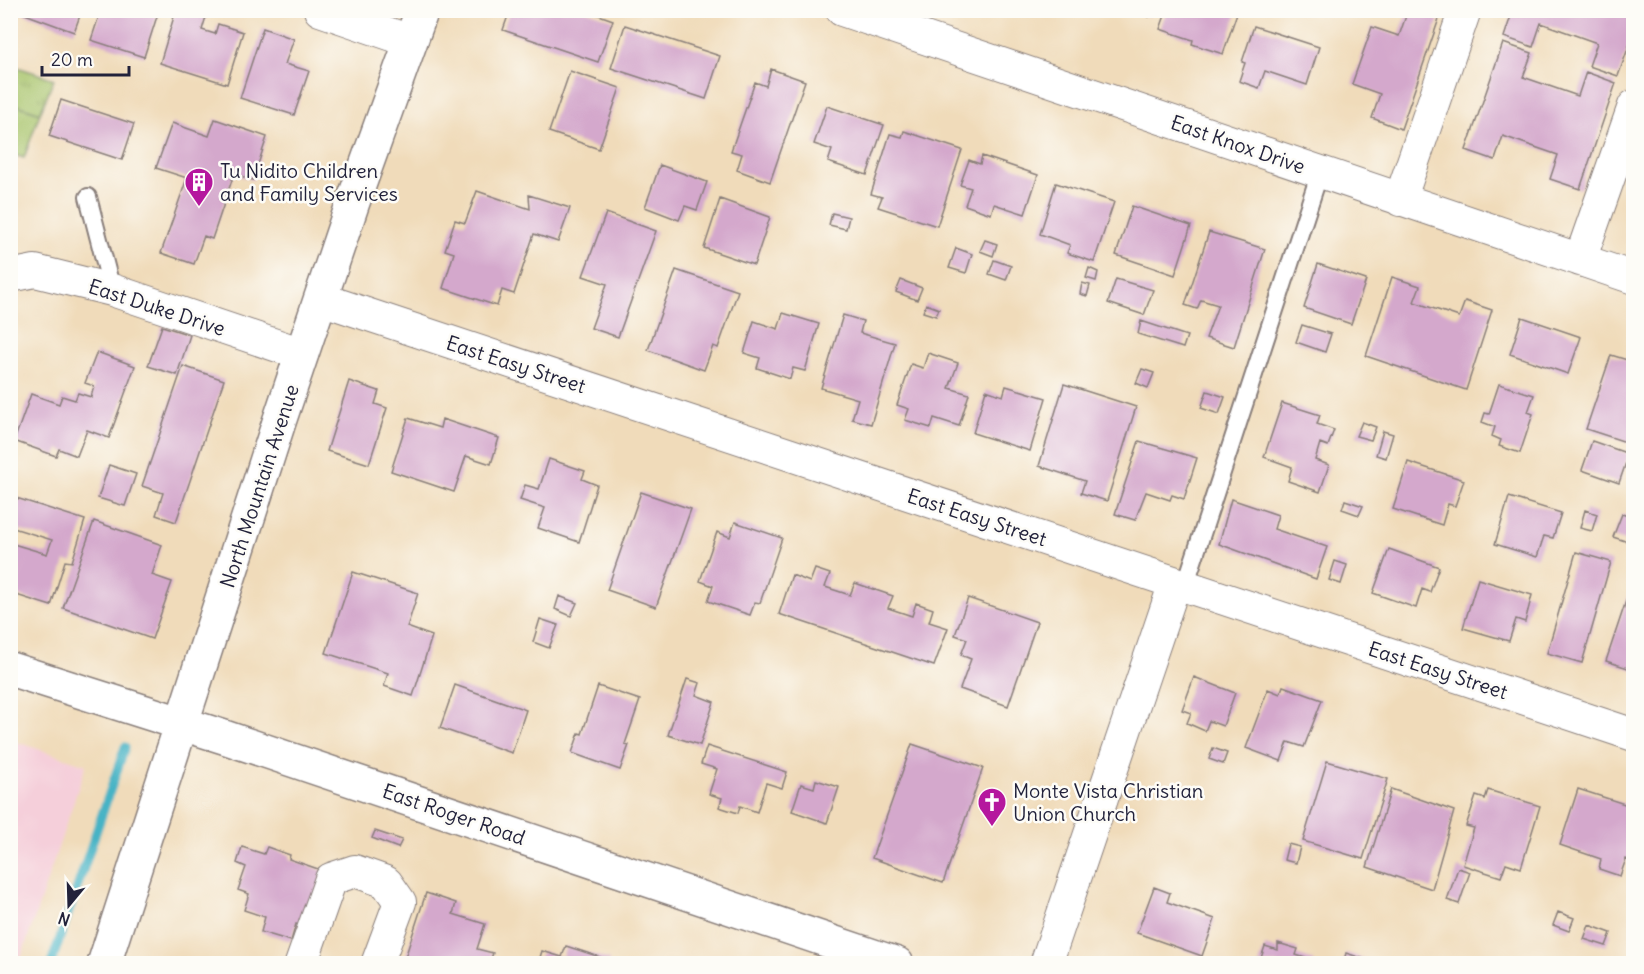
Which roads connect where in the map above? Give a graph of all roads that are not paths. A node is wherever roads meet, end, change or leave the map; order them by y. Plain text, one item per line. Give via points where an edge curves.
1 (320, 10) edge
2 (422, 10) edge
3 (842, 10) edge
4 (1465, 10) edge
5 (410, 41) junction
6 (1634, 105) edge
7 (1320, 172) junction
8 (88, 197) dead end
9 (1400, 200) junction
10 (1580, 260) junction
11 (10, 276) edge
12 (1634, 278) edge
13 (112, 290) junction
14 (321, 299) junction
15 (302, 354) junction
16 (1180, 584) junction
17 (10, 669) edge
18 (182, 723) junction
19 (1634, 735) edge
20 (104, 963) edge
21 (301, 963) edge
22 (378, 963) edge
23 (897, 963) edge
24 (1046, 963) edge

1 - 5 street
2 - 5 street, North Mountain Avenue
3 - 7 street, East Knox Drive
4 - 9 street
5 - 14 street, North Mountain Avenue
6 - 10 street
7 - 9 street, East Knox Drive
7 - 16 lane
8 - 13 lane
9 - 10 street, East Knox Drive
10 - 12 street, East Knox Drive
11 - 13 street, East Duke Drive via 35,271
13 - 15 street, East Duke Drive
14 - 15 street, North Mountain Avenue
14 - 16 street, East Easy Street
15 - 18 street, North Mountain Avenue
16 - 19 street, East Easy Street
16 - 24 street
17 - 18 street, East Roger Road
18 - 20 street, North Mountain Avenue
18 - 23 street, East Roger Road
21 - 22 street via 331,879 355,871 386,882 400,902

